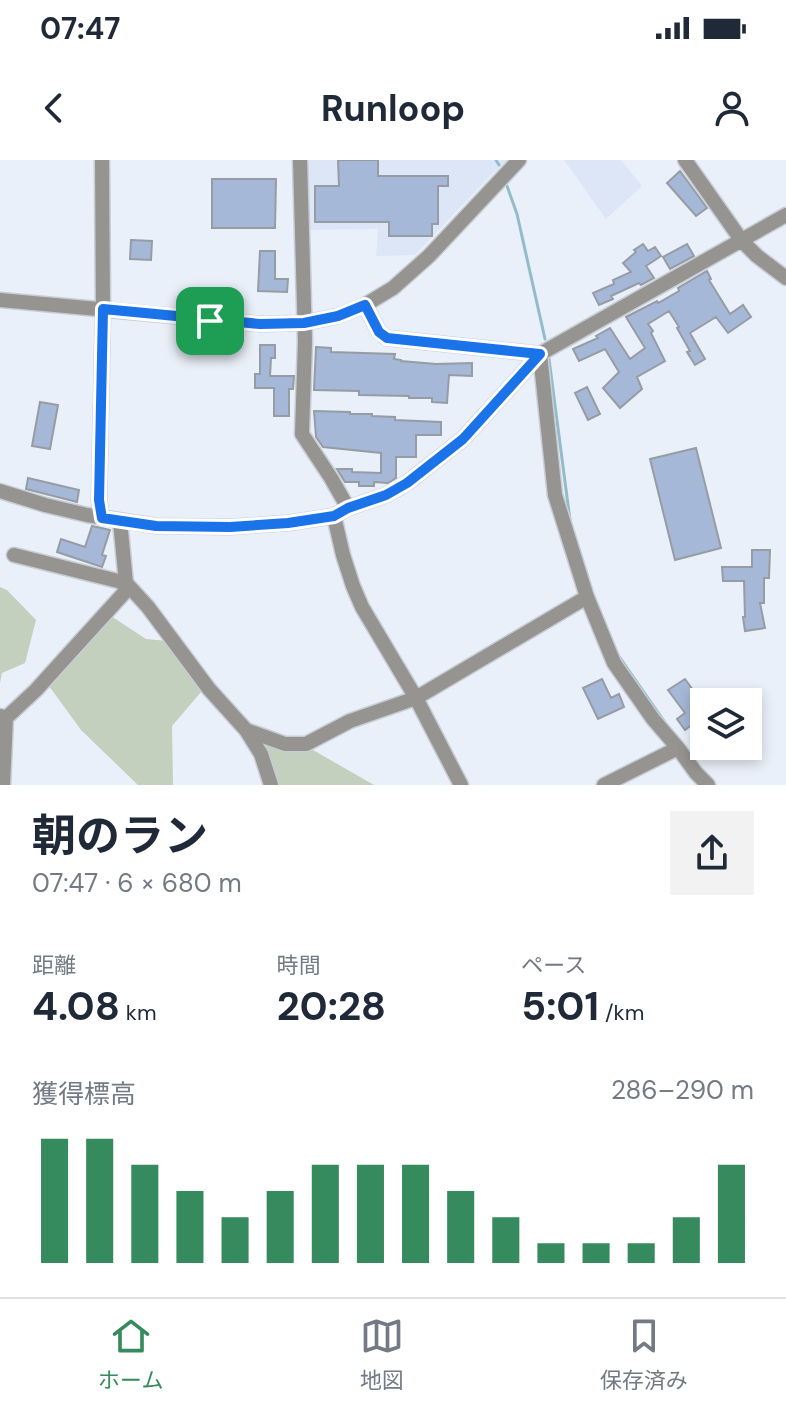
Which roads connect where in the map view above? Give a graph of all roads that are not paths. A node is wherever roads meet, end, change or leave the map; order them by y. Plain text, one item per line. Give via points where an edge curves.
1 (102, 160) edge
2 (300, 160) edge
3 (519, 160) edge
4 (685, 160) edge
5 (786, 215) edge
6 (742, 241) junction
7 (786, 278) edge
8 (0, 300) edge
9 (365, 305) junction
10 (103, 309) junction
11 (304, 323) junction
12 (540, 354) junction
13 (0, 491) edge
14 (348, 508) junction
15 (334, 516) junction
16 (102, 518) junction
17 (120, 521) junction
18 (14, 555) dead end
19 (126, 583) junction
20 (587, 597) junction
21 (416, 698) junction
22 (3, 717) edge
23 (246, 730) junction
24 (678, 748) junction
25 (3, 785) edge
26 (271, 785) edge
27 (461, 785) edge
28 (604, 785) edge
29 (708, 785) edge

1 - 10 street
2 - 11 street
3 - 9 street via 429,256
4 - 6 street
5 - 6 street
6 - 7 street
6 - 12 street
8 - 10 street
9 - 11 street
9 - 12 street via 387,338
10 - 11 street via 260,324
10 - 16 street
11 - 14 street via 302,434
12 - 14 street via 463,439 407,483
12 - 20 street via 555,495
13 - 16 street
14 - 15 street
15 - 17 street via 230,527
15 - 21 street via 362,607
16 - 17 street
17 - 19 street
18 - 19 street
19 - 22 street via 124,593 36,690
19 - 23 street
20 - 21 street
20 - 24 street via 614,663
21 - 23 street via 350,721 306,744 285,744
21 - 27 street
22 - 25 street
23 - 26 street
24 - 28 street
24 - 29 street

